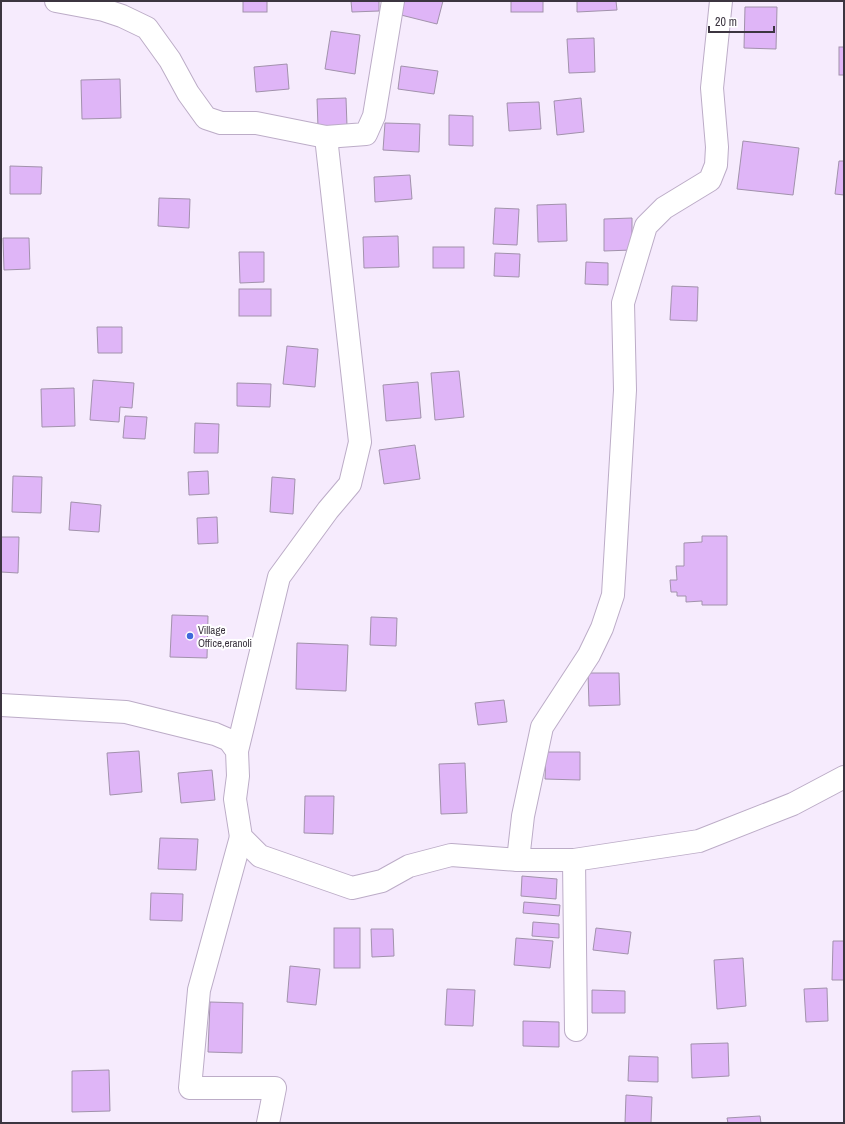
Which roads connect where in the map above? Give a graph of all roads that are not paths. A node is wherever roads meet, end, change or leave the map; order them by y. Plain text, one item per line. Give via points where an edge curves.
1 (56, 1) edge
2 (394, 1) edge
3 (722, 1) edge
4 (326, 137) junction
5 (1, 705) edge
6 (237, 751) junction
7 (844, 777) edge
8 (241, 837) junction
9 (518, 860) junction
10 (574, 860) junction
11 (576, 1030) dead end
12 (268, 1123) edge

1 - 4 street via 104,10 146,28 170,60 188,93 206,118 221,123 256,123
2 - 4 street via 374,116 366,134
3 - 9 street via 712,88 716,165 710,180 664,208 646,226 623,303 625,390 613,595 602,628 589,655 542,727
4 - 6 street via 360,442 350,484 279,577
5 - 6 street via 126,712 215,734 229,740
6 - 8 street via 238,776 235,799
7 - 10 street via 793,804 699,841
8 - 9 street via 260,856 352,888 382,881 409,866 451,855
8 - 12 street via 199,990 190,1088 275,1088
9 - 10 street
10 - 11 street

